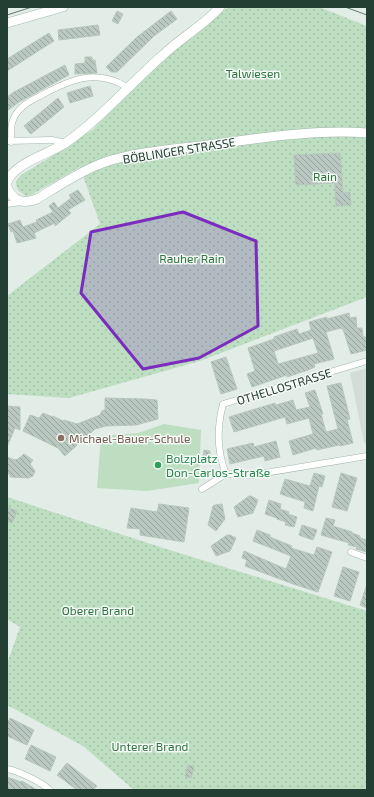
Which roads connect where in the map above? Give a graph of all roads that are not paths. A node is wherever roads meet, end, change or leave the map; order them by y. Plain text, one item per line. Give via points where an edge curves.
1 (63, 7) edge
2 (220, 7) edge
3 (7, 23) edge
4 (127, 87) junction
5 (367, 133) edge
6 (9, 142) edge
7 (66, 143) junction
8 (7, 182) edge
9 (7, 188) edge
10 (22, 202) junction
11 (7, 204) edge
12 (367, 361) edge
13 (367, 456) edge
14 (226, 474) junction
15 (202, 489) dead end
16 (351, 552) dead end
17 (367, 558) edge
18 (7, 769) edge
19 (50, 790) edge

1 - 3 main road
2 - 4 main road
4 - 6 street via 112,81 90,78 77,79 57,86 31,100 20,110 12,122
4 - 7 main road via 90,124
5 - 10 main road, BÖBLINGER STRASSE via 277,136 152,152 93,167 37,199
6 - 7 street via 52,140
7 - 8 main road via 21,167
9 - 10 main road
10 - 11 street
12 - 14 street, OTHELLOSTRASSE via 223,404 219,450
13 - 14 street via 253,475
14 - 15 street
16 - 17 street
18 - 19 street via 12,769

